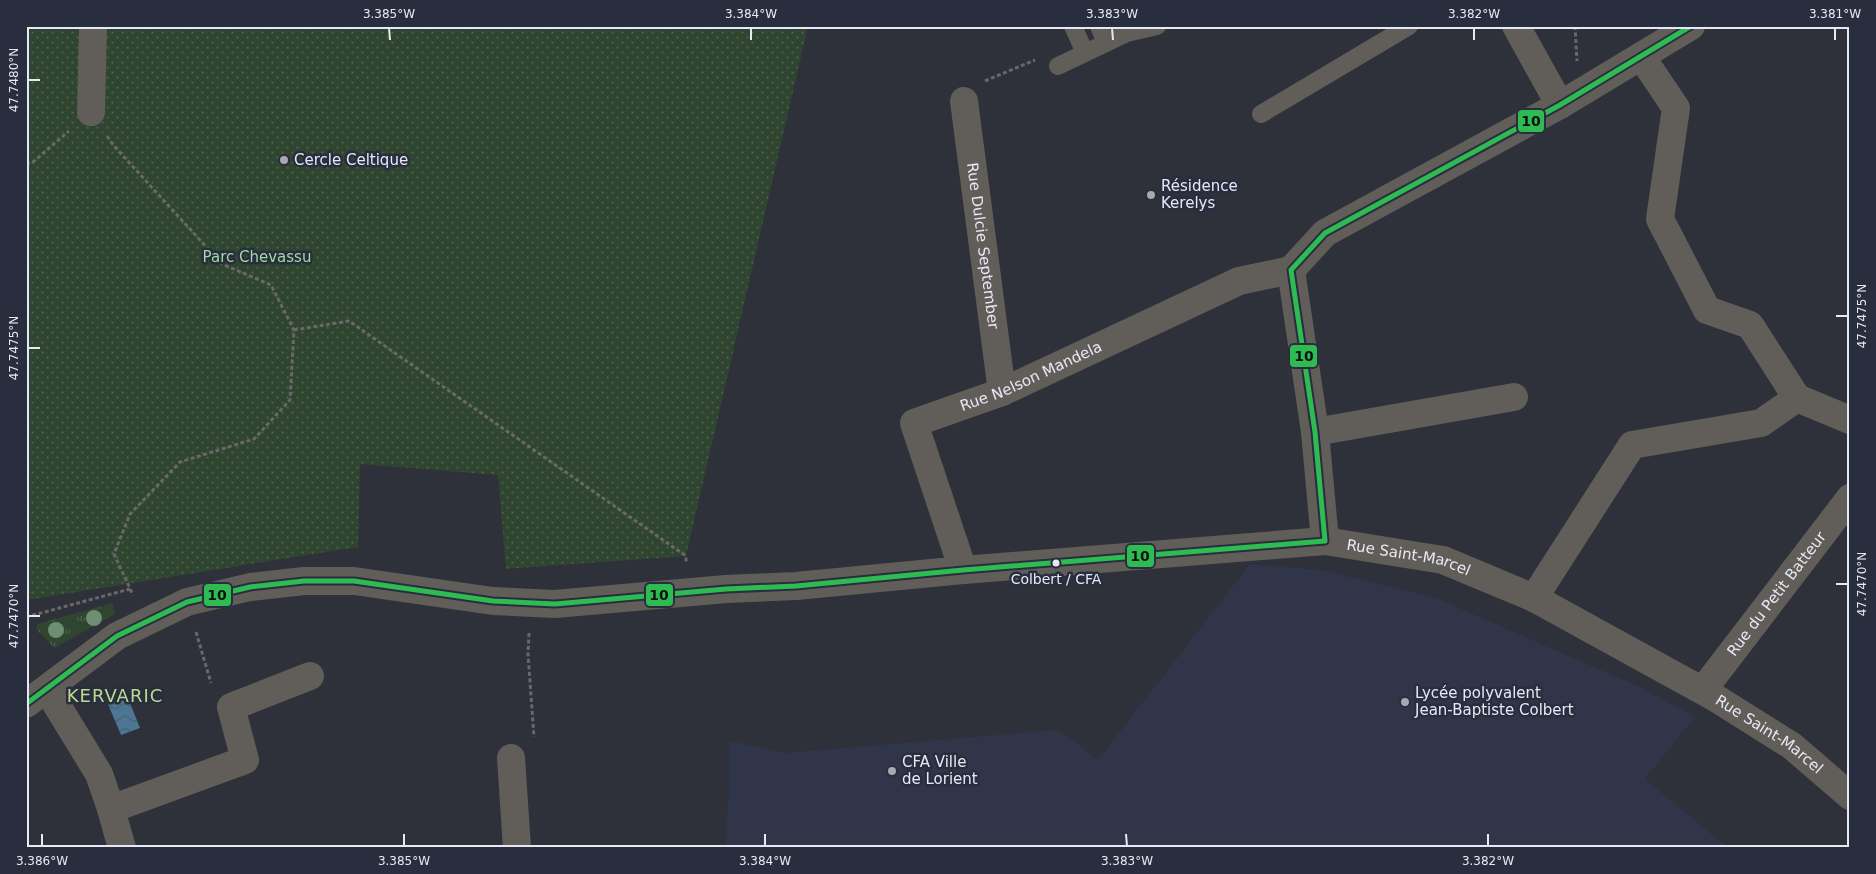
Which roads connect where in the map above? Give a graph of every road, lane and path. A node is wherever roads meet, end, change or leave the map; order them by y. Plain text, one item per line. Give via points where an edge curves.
1 (93, 26) edge
2 (1073, 26) edge
3 (1099, 26) edge
4 (1157, 26) edge
5 (1409, 26) edge
6 (1516, 26) edge
7 (1691, 26) edge
8 (1106, 43) junction
9 (1085, 53) junction
10 (1641, 56) junction
11 (1058, 66) joint
12 (964, 101) joint
13 (1560, 105) junction
14 (91, 112) junction
15 (1261, 114) dead end
16 (26, 164) edge
17 (1291, 270) junction
18 (294, 330) junction
19 (1002, 392) junction
20 (1514, 397) dead end
21 (1797, 398) junction
22 (1850, 420) edge
23 (1314, 432) junction
24 (1850, 498) edge
25 (1325, 541) junction
26 (964, 570) junction
27 (130, 589) junction
28 (689, 592) junction
29 (1534, 598) junction
30 (187, 602) junction
31 (26, 617) edge
32 (145, 622) junction
33 (528, 654) dead end
34 (310, 676) dead end
35 (1703, 690) junction
36 (36, 696) edge
37 (231, 707) junction
38 (511, 758) joint
39 (1850, 796) edge
40 (112, 809) junction
41 (122, 848) edge
42 (517, 848) edge

1 - 14 street
2 - 9 lane
3 - 8 lane
4 - 8 lane via 1127,33
5 - 15 lane
6 - 13 street
7 - 10 street
8 - 9 lane
9 - 11 lane
10 - 13 street
10 - 21 street via 1676,108 1660,219 1707,310 1750,326
11 - 12 path via 1046,56 981,83
12 - 19 street, Rue Dulcie September
13 - 17 street via 1325,233
14 - 16 path via 33,162
14 - 18 path via 114,146 222,264 272,285
17 - 19 street, Rue Nelson Mandela via 1239,281
17 - 23 street
18 - 27 path via 290,400 254,439 180,462 130,514 114,554
18 - 28 path via 350,321 686,556
19 - 26 street, Rue Nelson Mandela via 914,423
20 - 23 street
21 - 22 street
21 - 29 street via 1761,423 1632,445
23 - 25 street
24 - 35 street, Rue du Petit Batteur
25 - 26 street, Rue Saint-Marcel
25 - 29 street, Rue Saint-Marcel via 1443,560
26 - 28 street, Rue Saint-Marcel via 796,586
27 - 31 path
27 - 32 path
28 - 30 street, Rue Saint-Marcel via 555,604 493,601 354,581 304,581 250,587
29 - 35 street, Rue Saint-Marcel
30 - 32 street, Rue Saint-Marcel
30 - 37 path via 215,694
32 - 36 street, Rue Saint-Marcel via 117,636
33 - 38 path via 534,748
34 - 37 street
35 - 39 street, Rue Saint-Marcel via 1792,746
36 - 40 street via 99,774
37 - 40 street via 245,760
38 - 42 street
40 - 41 street

